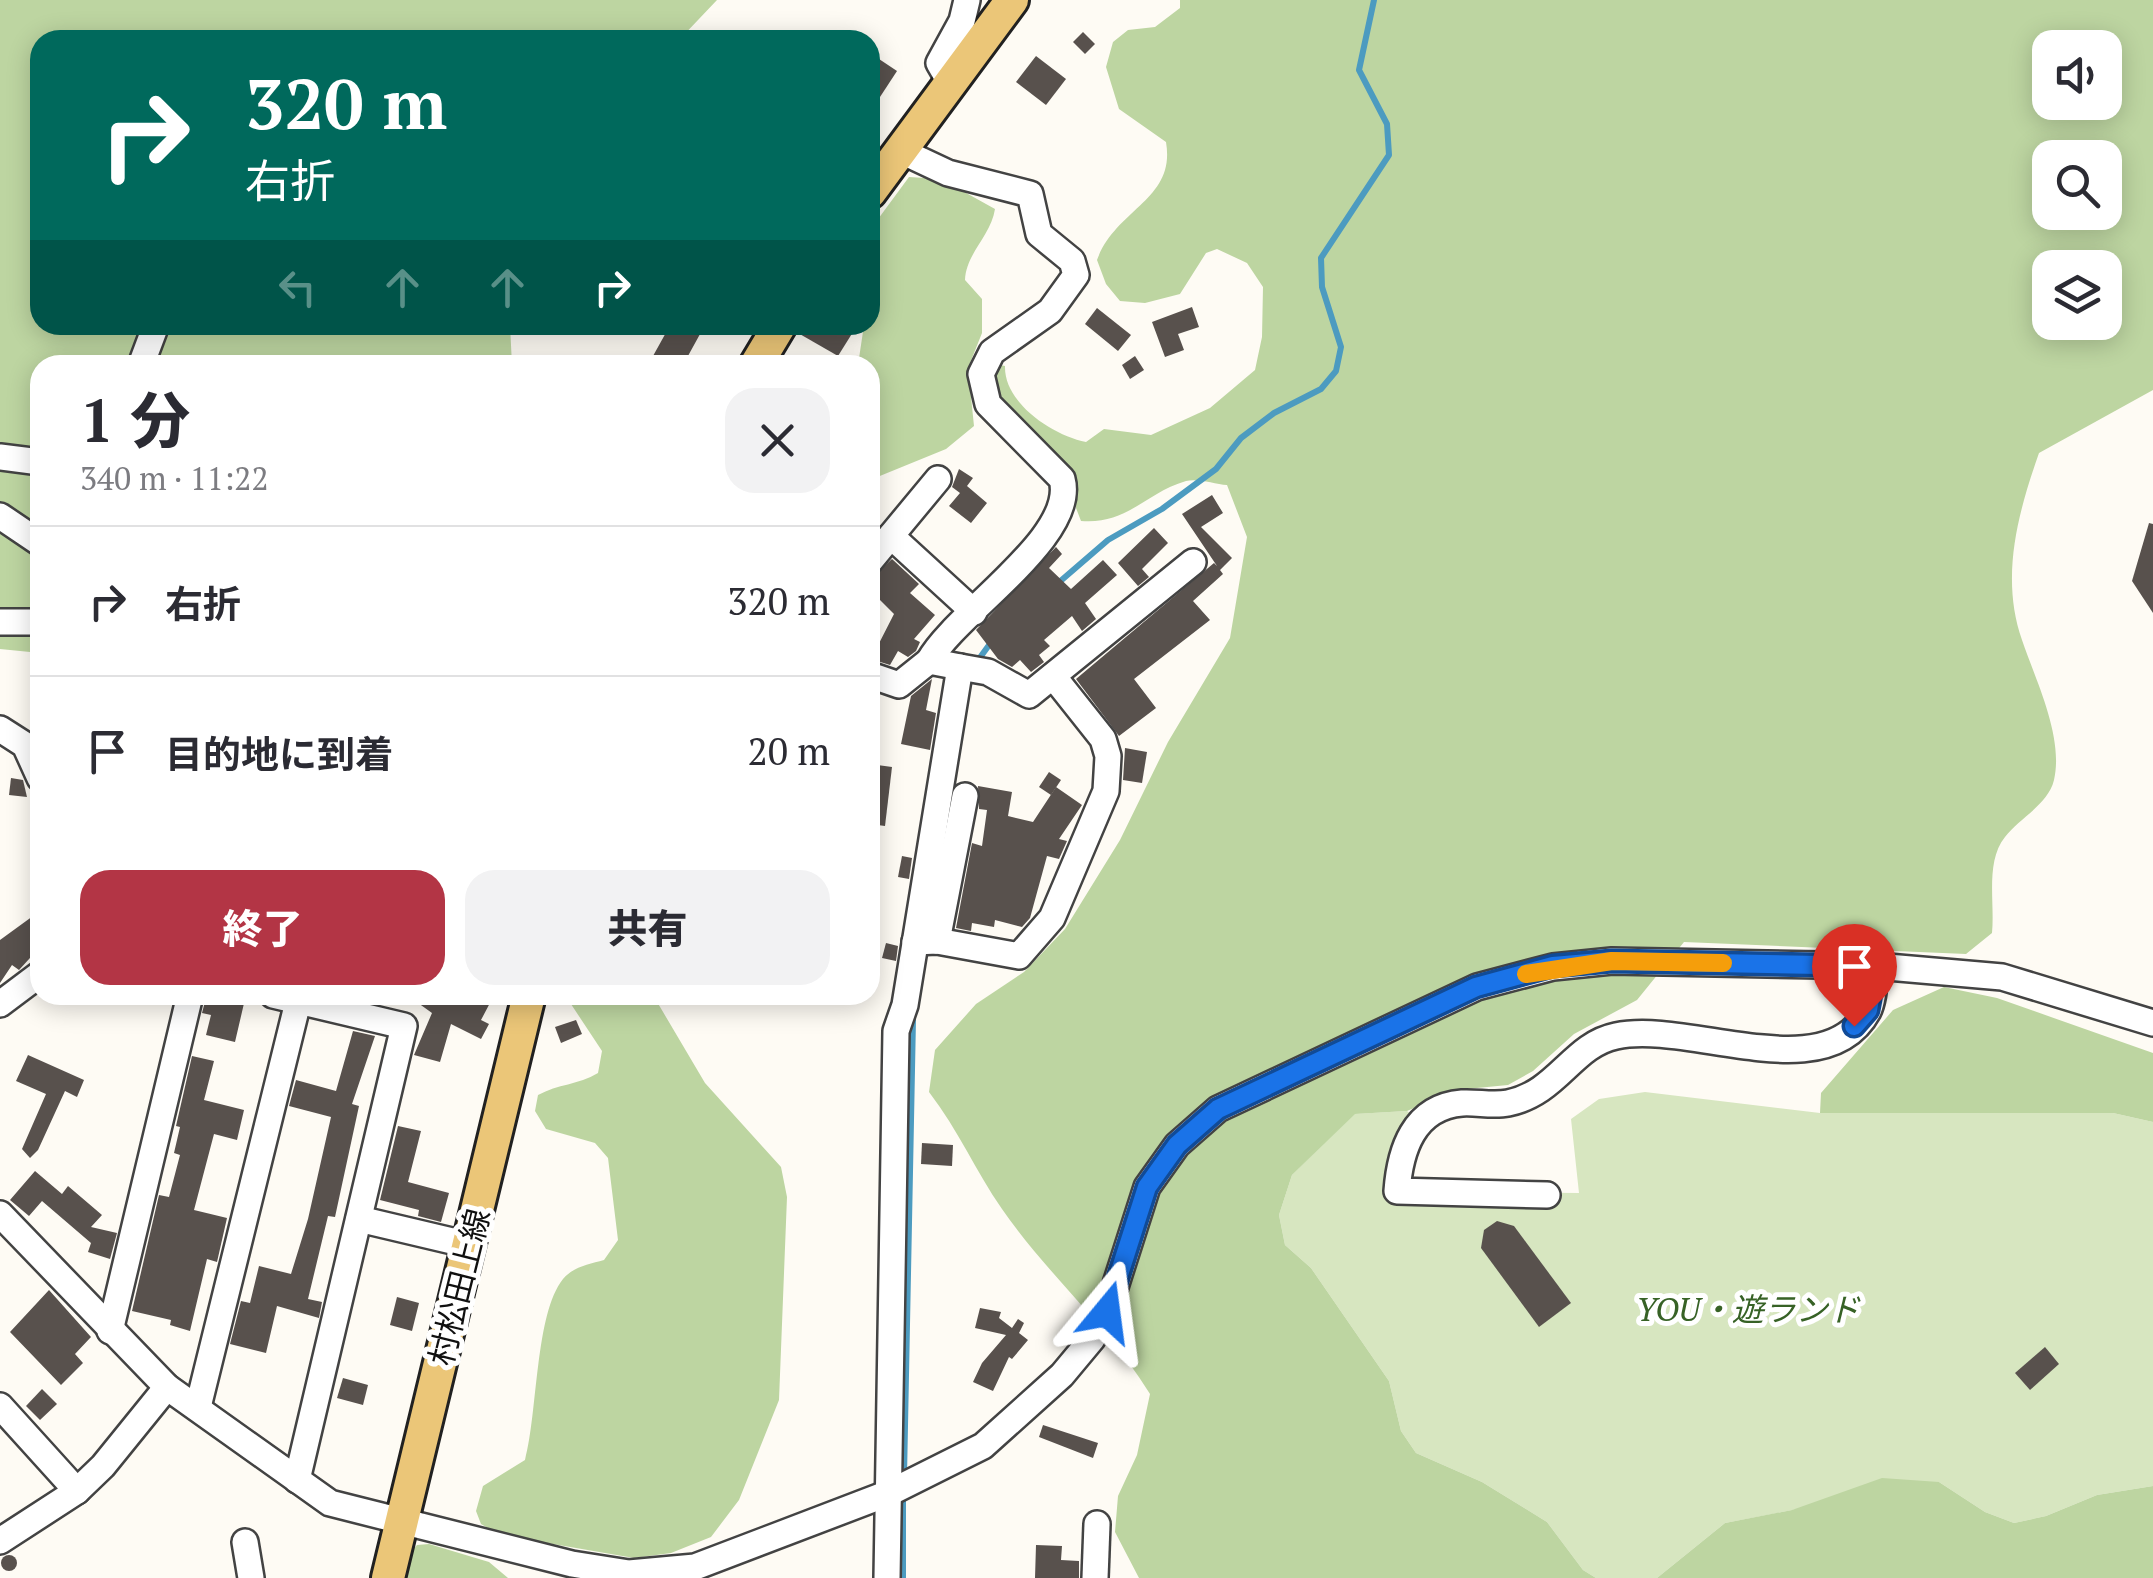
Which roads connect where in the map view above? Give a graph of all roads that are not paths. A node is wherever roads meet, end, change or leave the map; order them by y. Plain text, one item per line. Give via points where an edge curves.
1 (967, 0) edge
2 (1012, 0) edge
3 (950, 82) junction
4 (899, 150) junction
5 (880, 178) edge
6 (0, 457) edge
7 (30, 461) edge
8 (938, 479) dead end
9 (0, 516) edge
10 (30, 536) edge
11 (891, 536) junction
12 (880, 550) edge
13 (1192, 562) dead end
14 (974, 612) junction
15 (0, 622) edge
16 (30, 622) edge
17 (930, 660) junction
18 (960, 666) junction
19 (1053, 676) junction
20 (880, 678) edge
21 (0, 729) edge
22 (30, 757) edge
23 (965, 796) dead end
24 (926, 942) junction
25 (1876, 966) junction
26 (30, 982) edge
27 (0, 1004) edge
28 (188, 1005) edge
29 (284, 1005) edge
30 (315, 1005) edge
31 (527, 1005) edge
32 (2153, 1023) edge
33 (1548, 1195) dead end
34 (0, 1214) edge
35 (359, 1219) junction
36 (469, 1245) junction
37 (110, 1331) junction
38 (167, 1387) junction
39 (0, 1406) edge
40 (198, 1407) junction
41 (298, 1480) junction
42 (77, 1490) junction
43 (889, 1493) junction
44 (402, 1523) junction
45 (1096, 1524) dead end
46 (0, 1541) edge
47 (246, 1542) dead end
48 (572, 1571) edge
49 (251, 1578) edge
50 (388, 1578) edge
51 (887, 1578) edge
52 (1096, 1578) edge

1 - 3 street via 938,63
2 - 3 main road
3 - 4 main road
4 - 5 main road
4 - 14 street via 948,173 1030,194 1039,234 1072,261 1076,275 1050,311 984,360 988,404 1062,479 1066,494 1032,550
6 - 7 street
8 - 11 street
9 - 10 street
11 - 12 street
11 - 14 street
13 - 19 street
14 - 17 street via 940,640
15 - 16 street
17 - 18 street
17 - 20 street via 899,685
18 - 19 street via 988,672 1030,695
18 - 24 street
19 - 24 street via 1108,756 1106,791 1052,918 1019,956
21 - 22 street
23 - 24 street
24 - 43 street via 896,1031
25 - 32 street via 2002,977
25 - 33 street via 1868,1010 1839,1042 1806,1052 1656,1032 1613,1036 1580,1054 1543,1092 1506,1104 1458,1103 1422,1120 1400,1153 1397,1192
25 - 43 street via 1553,966 1476,987 1218,1109 1177,1145 1147,1187 1107,1312 1062,1375 983,1446
26 - 27 street
28 - 37 street
29 - 40 street
30 - 35 street via 404,1026
31 - 36 main road, 村松田上線
34 - 37 street
35 - 36 street
35 - 41 street
36 - 44 main road, 村松田上線
37 - 38 street
38 - 40 street
38 - 42 street
39 - 42 street
40 - 41 street
41 - 44 street via 330,1503
42 - 46 street
43 - 48 street via 695,1567
43 - 51 street
44 - 48 street
44 - 50 main road, 村松田上線
45 - 52 street
47 - 49 street

